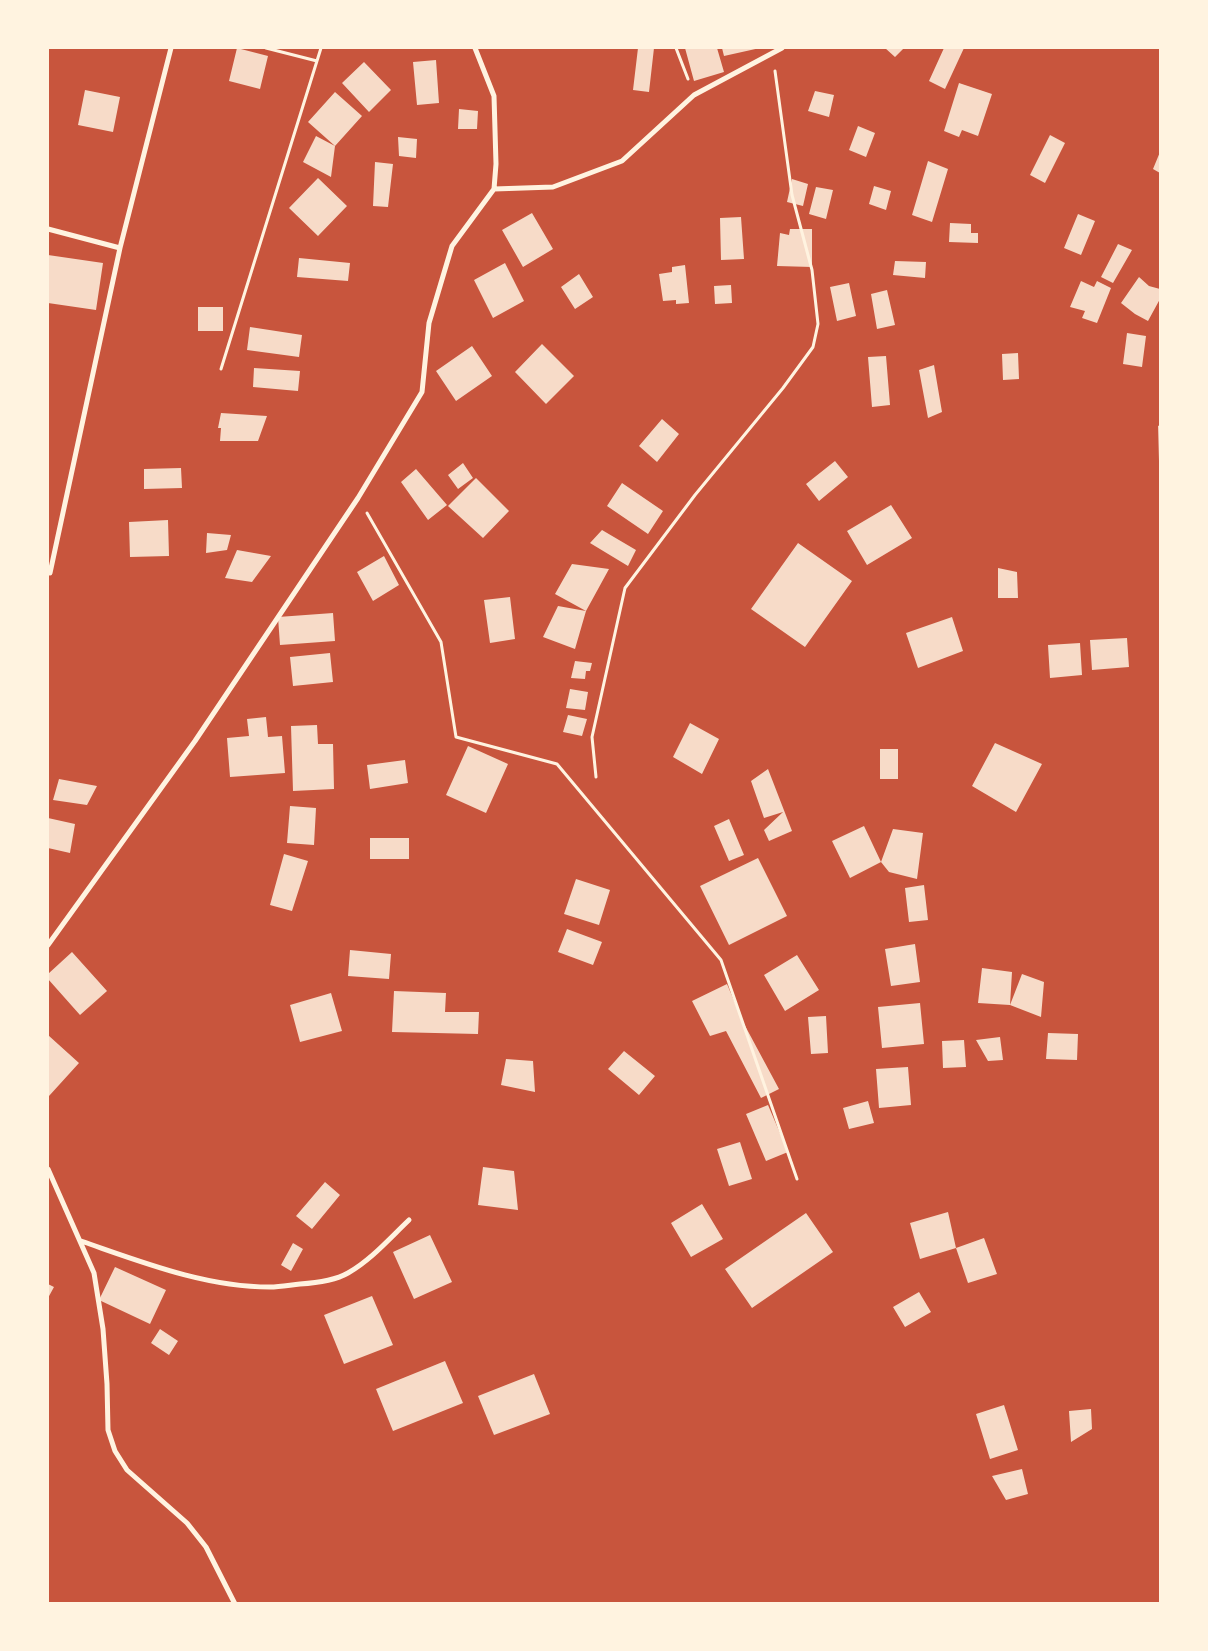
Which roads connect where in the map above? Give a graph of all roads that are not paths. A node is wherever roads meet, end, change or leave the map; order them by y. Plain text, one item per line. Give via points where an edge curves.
1 (171, 48) edge
2 (475, 48) edge
3 (782, 48) edge
4 (494, 189) junction
5 (48, 229) edge
6 (120, 248) junction
7 (50, 573) dead end
8 (48, 945) edge
9 (48, 1169) edge
10 (409, 1220) dead end
11 (81, 1241) junction
12 (235, 1604) edge

1 - 6 street
2 - 4 street via 494,96
3 - 4 street via 694,96 622,161 553,187
4 - 8 street via 452,246 429,323 422,392 358,498 194,741
5 - 6 street
6 - 7 street
9 - 11 street
10 - 11 street via 347,1274 323,1282 270,1287 191,1276
11 - 12 street via 94,1273 103,1330 108,1430 115,1451 127,1470 186,1523 206,1547

